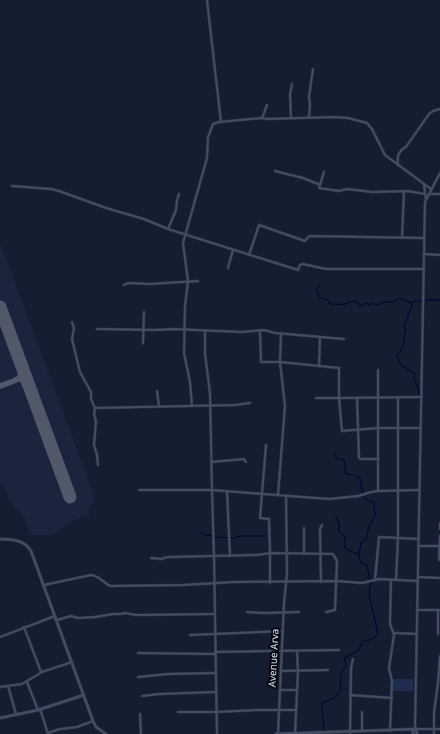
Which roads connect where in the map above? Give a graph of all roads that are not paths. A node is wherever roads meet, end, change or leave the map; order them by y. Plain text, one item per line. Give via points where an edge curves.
1 (207, 0) edge
2 (313, 69) dead end
3 (292, 84) dead end
4 (267, 104) dead end
5 (440, 109) edge
6 (309, 117) junction
7 (262, 118) junction
8 (291, 118) junction
9 (221, 122) junction
10 (398, 165) junction
11 (275, 171) dead end
12 (324, 172) dead end
13 (440, 173) edge
14 (424, 184) junction
15 (320, 185) junction
16 (12, 186) dead end
17 (431, 189) junction
18 (404, 192) junction
19 (179, 194) dead end
20 (425, 194) junction
21 (429, 194) junction
22 (440, 194) edge
23 (426, 198) junction
24 (168, 229) junction
25 (185, 234) junction
26 (402, 238) junction
27 (424, 238) junction
28 (233, 250) junction
29 (424, 254) junction
30 (248, 255) junction
31 (440, 255) edge
32 (228, 268) dead end
33 (424, 269) junction
34 (188, 281) junction
35 (198, 281) dead end
36 (124, 285) dead end
37 (144, 312) dead end
38 (72, 322) dead end
39 (97, 329) dead end
40 (144, 330) junction
41 (184, 330) junction
42 (205, 331) junction
43 (260, 331) junction
44 (281, 333) junction
45 (320, 337) junction
46 (344, 339) dead end
47 (143, 343) dead end
48 (280, 362) junction
49 (319, 366) junction
50 (378, 370) dead end
51 (157, 391) dead end
52 (378, 397) junction
53 (398, 397) junction
54 (421, 397) junction
55 (316, 398) dead end
56 (339, 398) junction
57 (357, 398) junction
58 (250, 403) dead end
59 (209, 405) junction
60 (159, 406) junction
61 (192, 406) junction
62 (95, 408) junction
63 (378, 428) junction
64 (398, 428) junction
65 (421, 428) junction
66 (359, 429) junction
67 (266, 445) dead end
68 (378, 459) junction
69 (211, 462) junction
70 (246, 462) dead end
71 (98, 465) dead end
72 (139, 490) dead end
73 (212, 490) junction
74 (420, 490) junction
75 (228, 491) junction
76 (378, 491) junction
77 (398, 491) junction
78 (262, 494) junction
79 (278, 495) junction
80 (286, 495) junction
81 (440, 522) edge
82 (322, 525) dead end
83 (304, 528) dead end
84 (440, 529) edge
85 (440, 536) edge
86 (398, 538) junction
87 (0, 539) edge
88 (418, 539) junction
89 (418, 546) junction
90 (440, 546) edge
91 (270, 553) junction
92 (287, 554) junction
93 (304, 554) junction
94 (321, 554) junction
95 (214, 556) junction
96 (230, 556) junction
97 (151, 558) dead end
98 (439, 560) dead end
99 (418, 578) junction
100 (440, 578) edge
101 (373, 580) junction
102 (391, 580) junction
103 (396, 580) junction
104 (418, 581) junction
105 (287, 582) junction
106 (321, 582) junction
107 (336, 582) junction
108 (270, 583) junction
109 (214, 584) junction
110 (44, 585) junction
111 (417, 610) junction
112 (439, 610) edge
113 (247, 612) dead end
114 (284, 612) junction
115 (299, 612) dead end
116 (326, 612) dead end
117 (215, 614) junction
118 (55, 616) junction
119 (57, 620) junction
120 (24, 627) junction
121 (283, 631) junction
122 (215, 633) junction
123 (394, 633) junction
124 (416, 634) junction
125 (438, 634) dead end
126 (190, 635) dead end
127 (0, 637) edge
128 (339, 650) dead end
129 (282, 651) junction
130 (297, 651) junction
131 (138, 653) dead end
132 (215, 653) junction
133 (440, 656) edge
134 (353, 658) dead end
135 (72, 662) junction
136 (328, 670) dead end
137 (281, 671) junction
138 (298, 671) junction
139 (41, 672) dead end
140 (216, 673) junction
141 (138, 677) dead end
142 (27, 682) junction
143 (8, 686) junction
144 (0, 687) edge
145 (280, 690) junction
146 (296, 690) junction
147 (216, 692) junction
148 (84, 695) junction
149 (350, 695) junction
150 (142, 696) dead end
151 (392, 698) junction
152 (39, 709) junction
153 (278, 710) junction
154 (295, 710) junction
155 (178, 712) dead end
156 (216, 712) junction
157 (362, 712) dead end
158 (140, 714) dead end
159 (16, 715) junction
160 (0, 718) edge
161 (93, 721) junction
162 (98, 728) junction
163 (415, 728) junction
164 (433, 728) junction
165 (440, 728) edge
166 (390, 731) junction
167 (362, 732) junction
168 (98, 733) edge
169 (350, 733) edge
170 (383, 733) edge
171 (48, 734) edge
172 (106, 734) edge
173 (141, 734) edge
174 (217, 734) edge
175 (277, 734) edge
176 (283, 734) edge
177 (295, 734) edge
178 (413, 734) edge
179 (417, 734) edge
180 (434, 734) edge

1 - 9 street
2 - 6 street
3 - 8 street
4 - 7 street
5 - 10 street via 429,114 402,149
6 - 8 street
6 - 10 street via 343,118 368,124 383,153
7 - 8 street
7 - 9 street
9 - 25 street via 213,124 210,130 207,158
10 - 14 street
11 - 15 street
12 - 15 street
13 - 17 street
14 - 17 street
14 - 20 street
15 - 18 street via 319,188 339,191 346,189
16 - 24 street via 51,189
17 - 21 street
18 - 20 street
18 - 26 street
19 - 24 street
20 - 23 street
21 - 22 street
21 - 23 street
23 - 27 street
24 - 25 street
25 - 28 street
25 - 34 street via 182,244
26 - 27 street
26 - 30 street via 309,236 305,241 259,225
27 - 29 street
28 - 30 street
28 - 32 street
29 - 31 street
29 - 33 street
30 - 33 street via 298,270 303,264 326,269
33 - 54 street
34 - 35 street
34 - 36 street
34 - 41 street
37 - 40 street
38 - 62 street via 72,339 80,372 91,392
39 - 40 street
40 - 41 street
40 - 47 street
41 - 42 street
41 - 61 street via 184,353
42 - 43 street
42 - 59 street
43 - 44 street
43 - 48 street via 261,362
44 - 45 street
44 - 48 street
45 - 46 street
45 - 49 street
48 - 49 street
48 - 79 street via 285,406
49 - 56 street via 339,368
50 - 52 street
51 - 60 street
52 - 53 street
52 - 57 street
52 - 63 street
53 - 54 street
53 - 64 street
54 - 65 street
55 - 56 street
56 - 57 street
56 - 66 street via 342,431
57 - 66 street
58 - 59 street
59 - 61 street
59 - 69 street
60 - 61 street
60 - 62 street
62 - 71 street via 94,445
63 - 64 street
63 - 66 street
63 - 68 street
64 - 65 street
64 - 77 street
65 - 74 street
66 - 68 street via 359,458
67 - 78 street
68 - 76 street
69 - 70 street via 244,459
69 - 73 street
72 - 73 street
73 - 75 street
73 - 95 street
74 - 77 street
74 - 88 street
75 - 78 street
75 - 96 street
76 - 77 street
76 - 80 street via 329,499
77 - 86 street
78 - 79 street
78 - 91 street via 260,518 269,519
79 - 80 street
80 - 92 street, Avenue Arva
81 - 84 street
82 - 94 street
83 - 93 street
85 - 90 street
86 - 88 street
86 - 101 street via 378,537
86 - 103 street
87 - 110 street via 15,540 27,546
88 - 89 street
89 - 90 street
89 - 99 street
90 - 98 street
91 - 92 street
91 - 96 street
91 - 108 street
92 - 93 street
92 - 105 street, Avenue Arva
93 - 94 street
94 - 106 street
94 - 107 street via 334,554 337,561
95 - 96 street
95 - 97 street
95 - 109 street
99 - 100 street
99 - 104 street
101 - 102 street
101 - 107 street
102 - 103 street
102 - 123 street via 390,624
103 - 104 street
104 - 111 street
105 - 106 street
105 - 108 street
105 - 114 street, Avenue Arva
106 - 107 street
107 - 116 street via 335,610
108 - 109 street
109 - 110 street via 110,586 91,575
109 - 117 street
110 - 118 street
111 - 112 street
111 - 124 street
112 - 125 street
113 - 114 street
114 - 115 street
114 - 121 street, Avenue Arva
117 - 119 street via 125,613 95,618 71,616
117 - 122 street
118 - 119 street
118 - 120 street
119 - 135 street
120 - 127 street
120 - 139 street
121 - 122 street
121 - 129 street, Avenue Arva
122 - 126 street
122 - 132 street
123 - 124 street
123 - 151 street via 389,668
124 - 163 street
128 - 130 street
129 - 130 street
129 - 132 street
129 - 137 street, Avenue Arva
130 - 138 street
131 - 132 street
132 - 140 street
133 - 164 street
134 - 149 street
135 - 142 street via 42,672
135 - 148 street
136 - 138 street
137 - 138 street
137 - 145 street, Avenue Arva
138 - 146 street
140 - 141 street
140 - 147 street
142 - 143 street
142 - 152 street
143 - 144 street
143 - 159 street
145 - 146 street
145 - 153 street, Avenue Arva
146 - 154 street
147 - 150 street
147 - 156 street
148 - 152 street
148 - 161 street
149 - 151 street
149 - 169 street
151 - 166 street
152 - 159 street
152 - 171 street
153 - 154 street
153 - 156 street
153 - 175 street, Avenue Arva
154 - 177 street
155 - 156 street
156 - 174 street
157 - 167 street
158 - 173 street
159 - 160 street
161 - 162 street
161 - 171 street
162 - 168 street
162 - 172 street
163 - 164 street
163 - 166 street
163 - 178 street
163 - 179 street
164 - 165 street
164 - 180 street
166 - 170 street
167 - 169 street
167 - 170 street
169 - 177 street
175 - 176 street
176 - 177 street

